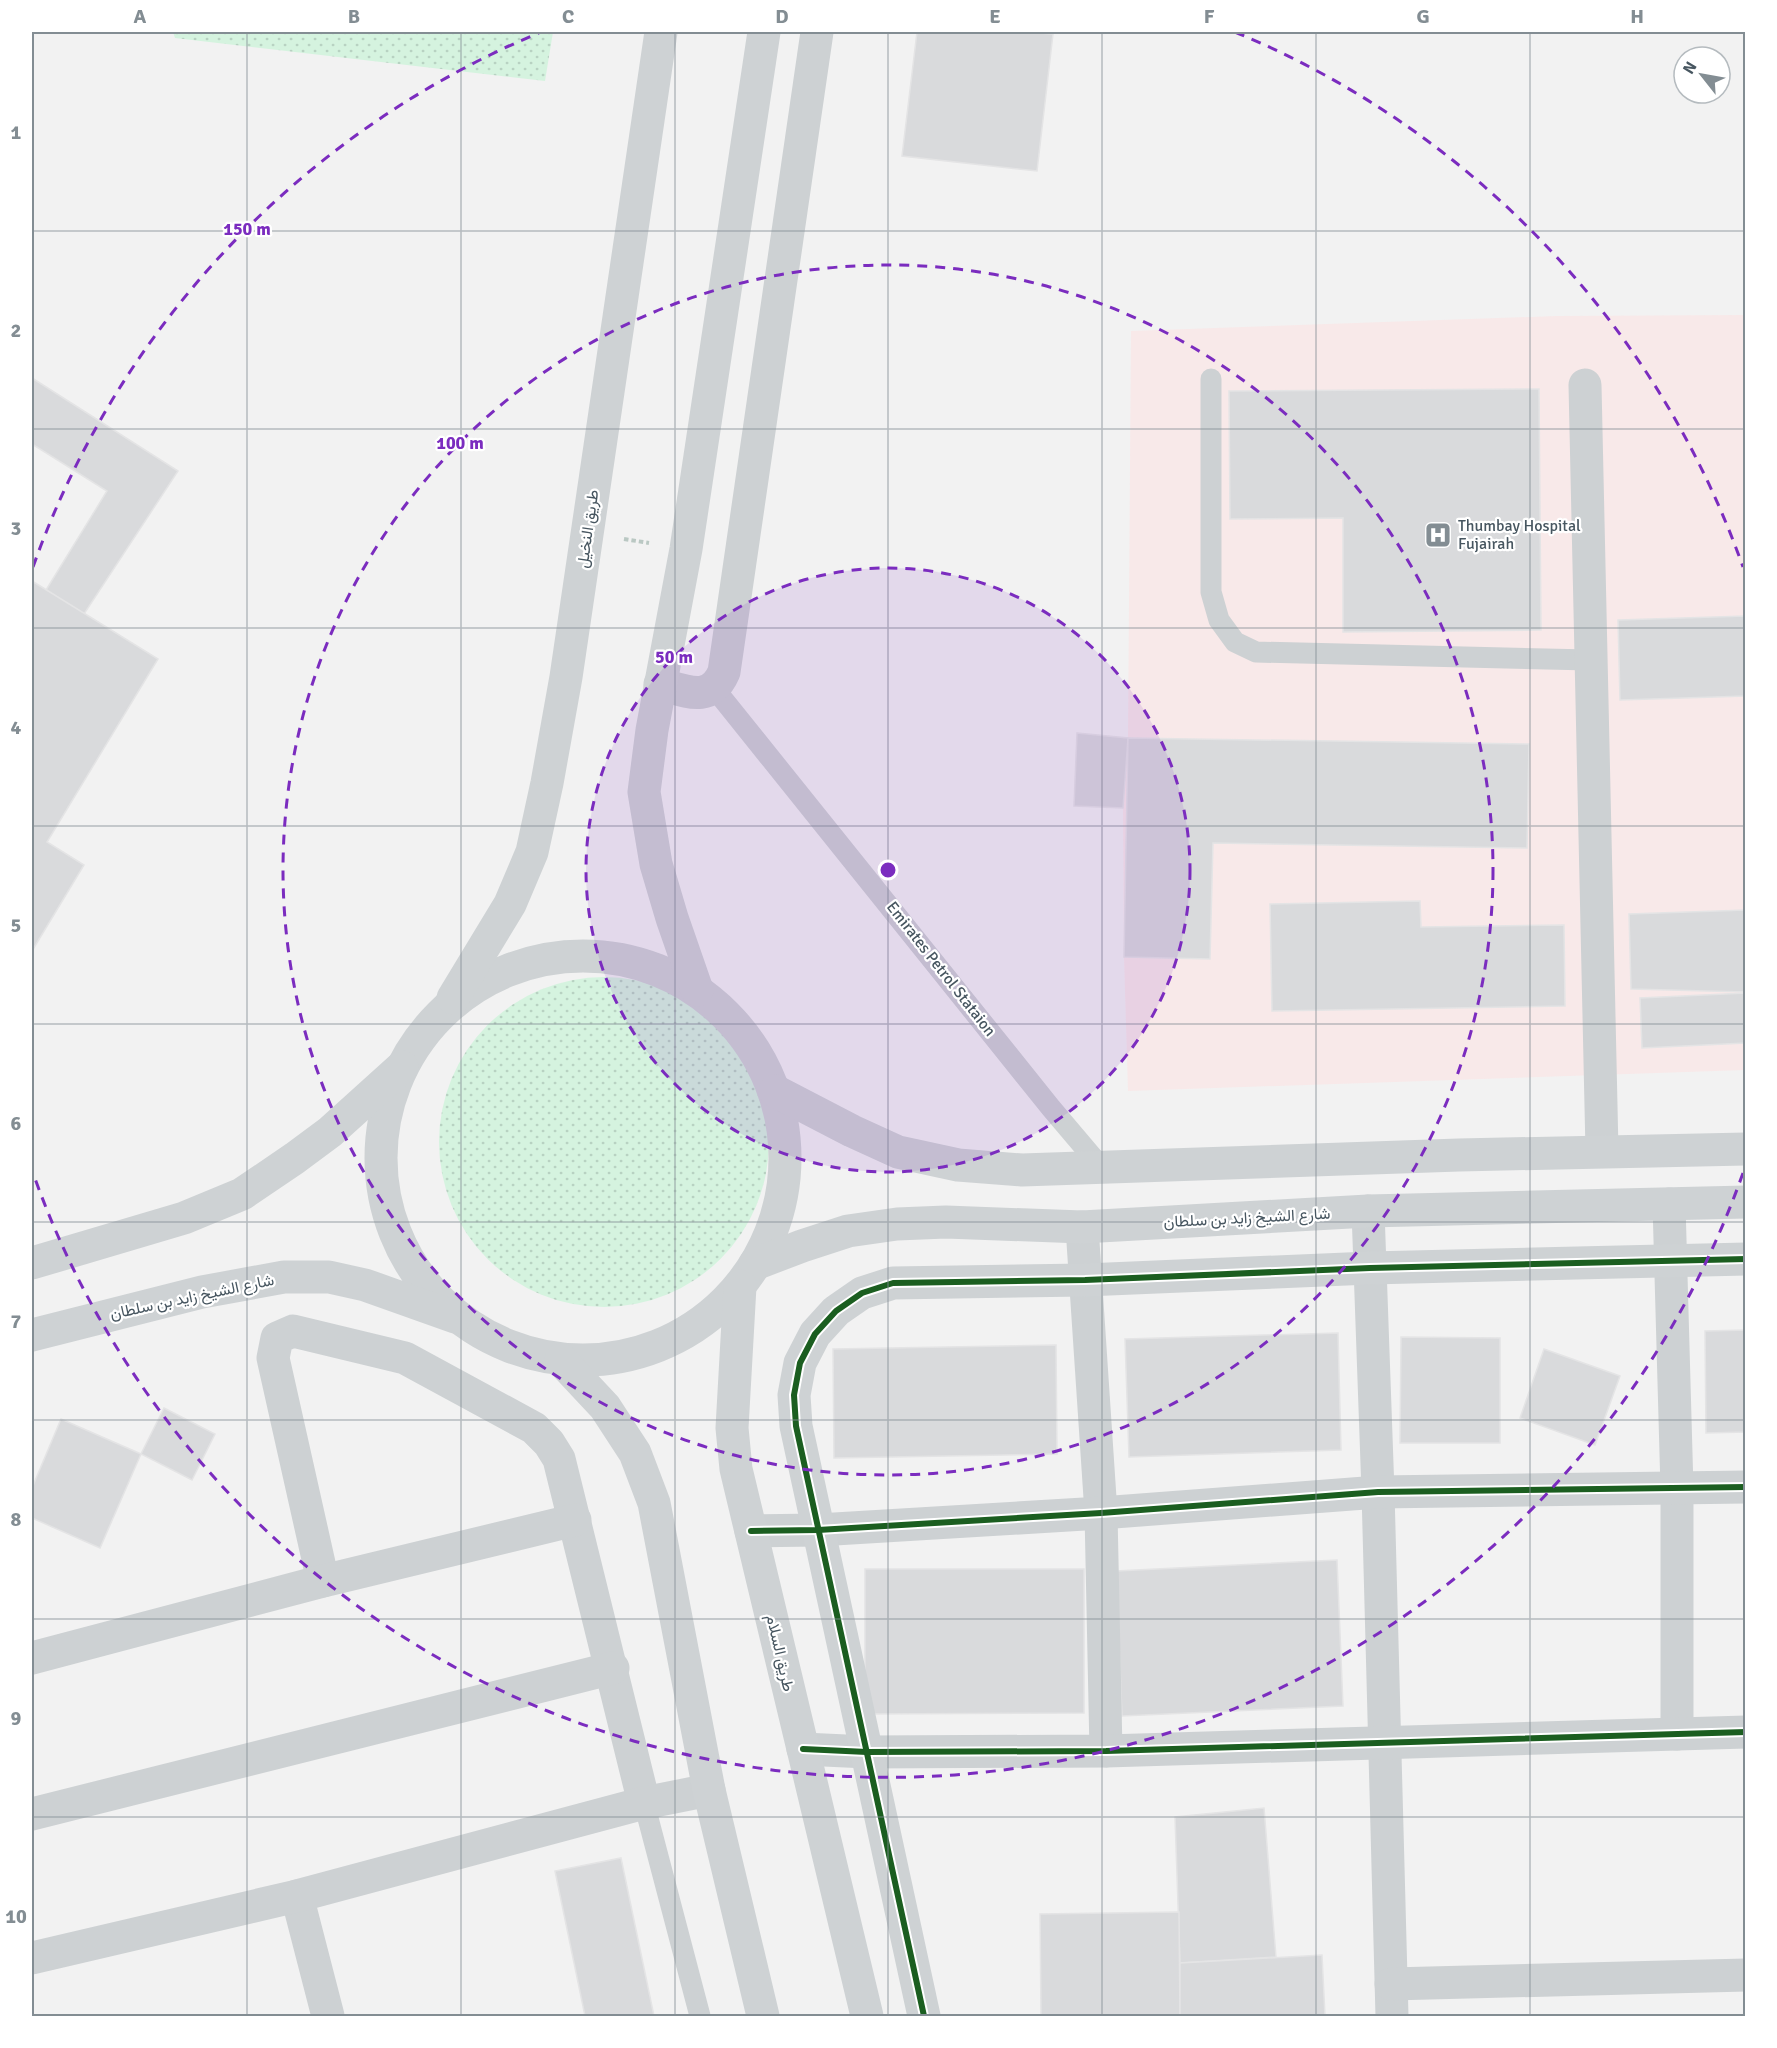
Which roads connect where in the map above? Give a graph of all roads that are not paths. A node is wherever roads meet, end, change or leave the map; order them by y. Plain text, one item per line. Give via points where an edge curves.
1 (661, 32) edge
2 (764, 32) edge
3 (817, 32) edge
4 (1211, 379) dead end
5 (1585, 385) dead end
6 (1590, 660) junction
7 (660, 684) junction
8 (714, 688) junction
9 (698, 990) junction
10 (449, 1006) junction
11 (402, 1067) junction
12 (775, 1091) junction
13 (1746, 1149) edge
14 (1602, 1151) junction
15 (1101, 1167) junction
16 (1746, 1202) edge
17 (1669, 1204) junction
18 (1368, 1211) junction
19 (1082, 1227) junction
20 (1746, 1259) edge
21 (1671, 1261) junction
22 (32, 1263) edge
23 (1370, 1268) junction
24 (748, 1275) junction
25 (1085, 1280) junction
26 (456, 1317) junction
27 (32, 1335) edge
28 (561, 1360) junction
29 (1746, 1486) edge
30 (1677, 1489) junction
31 (1378, 1492) junction
32 (1101, 1514) junction
33 (575, 1520) junction
34 (818, 1530) junction
35 (751, 1531) junction
36 (322, 1581) junction
37 (32, 1658) edge
38 (613, 1668) junction
39 (1746, 1732) edge
40 (1677, 1734) junction
41 (1384, 1743) junction
42 (802, 1749) junction
43 (1106, 1751) junction
44 (867, 1752) junction
45 (709, 1790) junction
46 (645, 1803) junction
47 (32, 1814) edge
48 (297, 1896) junction
49 (32, 1958) edge
50 (1746, 1975) edge
51 (1391, 1984) junction
52 (328, 2016) edge
53 (700, 2016) edge
54 (763, 2016) edge
55 (867, 2016) edge
56 (924, 2016) edge
57 (1392, 2016) edge

1 - 10 main road, طريق النخيل via 566,677 532,852 510,904
2 - 7 main road via 686,549
3 - 8 street via 724,672
4 - 6 lane via 1210,592 1219,620 1235,642 1256,652
5 - 6 street
6 - 14 street
7 - 8 street via 697,694
7 - 9 main road via 644,792 656,864
8 - 15 lane, Emirates Petrol Stataion
9 - 10 main road via 650,966 597,955 544,958 494,975
9 - 12 main road via 744,1034
10 - 11 main road via 423,1034
11 - 22 main road via 330,1132 242,1194 184,1218
11 - 26 main road via 382,1133 385,1202 410,1266
12 - 15 main road via 898,1152 980,1167
12 - 24 main road via 786,1150 779,1210
13 - 14 main road
14 - 15 main road
16 - 17 main road, شارع الشيخ زايد بن سلطان
17 - 18 main road, شارع الشيخ زايد بن سلطان
17 - 21 street
18 - 19 main road, شارع الشيخ زايد بن سلطان
18 - 23 street
19 - 24 main road, شارع الشيخ زايد بن سلطان via 897,1224 801,1246
19 - 25 street
20 - 21 main road
21 - 23 main road
21 - 30 street
23 - 25 main road
23 - 31 street
24 - 28 main road via 690,1330 628,1356
24 - 35 main road, طريق السلام via 732,1428 736,1469
25 - 32 street
25 - 34 main road via 893,1283 862,1293 836,1311 815,1334 801,1363 794,1395 796,1426
26 - 27 main road, شارع الشيخ زايد بن سلطان via 366,1285 329,1277 284,1277 202,1292
26 - 28 main road via 488,1339 524,1353
28 - 45 main road via 617,1425 635,1453 654,1503
29 - 30 street
30 - 31 street
30 - 40 street
31 - 32 street
31 - 41 street
32 - 34 street
32 - 43 street
33 - 36 street
33 - 36 street via 559,1459 534,1428 405,1358 294,1330 277,1338 273,1358
33 - 38 street
34 - 35 street
34 - 44 main road
35 - 42 main road, طريق السلام
36 - 37 street
38 - 46 street
38 - 47 street
39 - 40 street
40 - 41 street
41 - 43 street
41 - 51 street
42 - 44 street
42 - 55 main road, طريق السلام
43 - 44 street
44 - 56 main road
45 - 46 street
45 - 54 main road
46 - 48 street
46 - 53 lane
48 - 49 street
48 - 52 street
50 - 51 street
51 - 57 street

